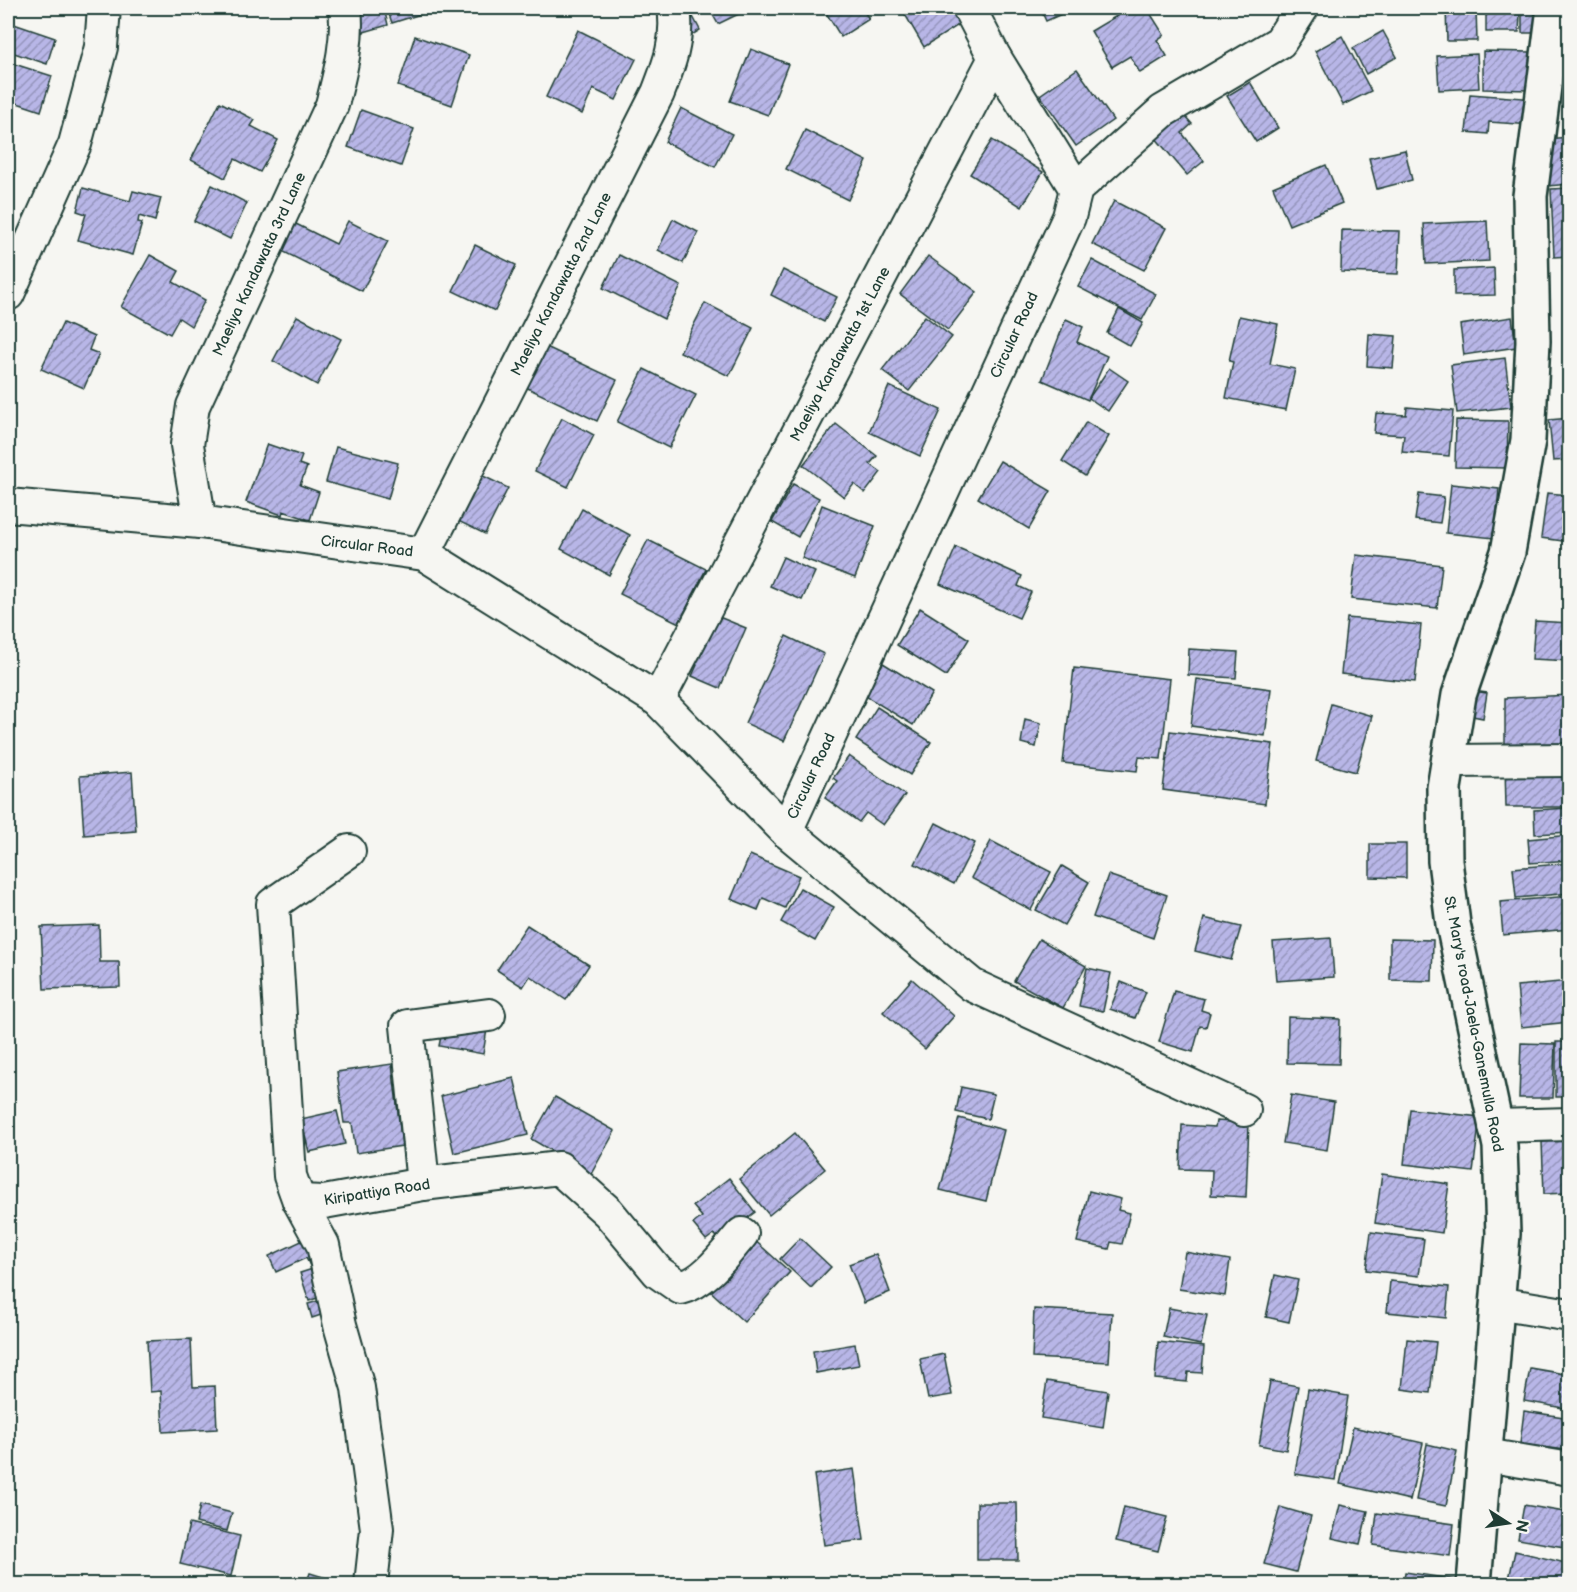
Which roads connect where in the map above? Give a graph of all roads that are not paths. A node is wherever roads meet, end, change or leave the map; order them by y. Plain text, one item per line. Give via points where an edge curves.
1 (104, 8) edge
2 (345, 8) edge
3 (674, 8) edge
4 (969, 8) edge
5 (1302, 8) edge
6 (1554, 8) edge
7 (995, 58) junction
8 (1076, 189) junction
9 (8, 294) edge
10 (8, 505) edge
11 (200, 522) junction
12 (423, 554) junction
13 (658, 700) junction
14 (1569, 760) edge
15 (1448, 761) junction
16 (786, 831) junction
17 (349, 851) dead end
18 (489, 1015) dead end
19 (1244, 1110) dead end
20 (1569, 1124) edge
21 (1496, 1126) junction
22 (423, 1184) junction
23 (299, 1201) junction
24 (742, 1234) dead end
25 (1497, 1303) junction
26 (1569, 1315) edge
27 (1485, 1455) junction
28 (1569, 1469) edge
29 (371, 1584) edge
30 (1474, 1584) edge

1 - 9 street via 101,47 75,144
2 - 11 street, Maeliya Kandawatta 3rd Lane via 342,64 332,105 193,406 187,445
3 - 12 street, Maeliya Kandawatta 2nd Lane via 677,27 671,61 658,93
4 - 7 street
5 - 8 street via 1280,42 1163,111
6 - 15 main road, St. Mary's road-Jaela-Ganemulla Road via 1530,196 1533,341 1528,440 1508,552 1459,695
7 - 8 street
7 - 13 street, Maeliya Kandawatta 1st Lane
8 - 16 street, Circular Road via 1069,217
10 - 11 street, Circular Road
11 - 12 street, Circular Road
12 - 13 street, Circular Road
13 - 16 street, Circular Road
14 - 15 street
15 - 21 main road, St. Mary's road-Jaela-Ganemulla Road via 1444,788 1445,861 1453,924
16 - 19 street via 972,985
17 - 23 street via 273,904 290,1176
18 - 22 street via 407,1026
20 - 21 street
21 - 25 main road, St. Mary's road-Jaela-Ganemulla Road via 1503,1234
22 - 23 street, Kiripattiya Road via 324,1202
22 - 24 street, Kiripattiya Road via 559,1168 608,1212 658,1272 681,1288 690,1286
23 - 29 street, Kiripattiya Road via 323,1245 358,1388 378,1530
25 - 26 street
25 - 27 main road, St. Mary's road-Jaela-Ganemulla Road
27 - 28 street
27 - 30 main road, St. Mary's road-Jaela-Ganemulla Road

